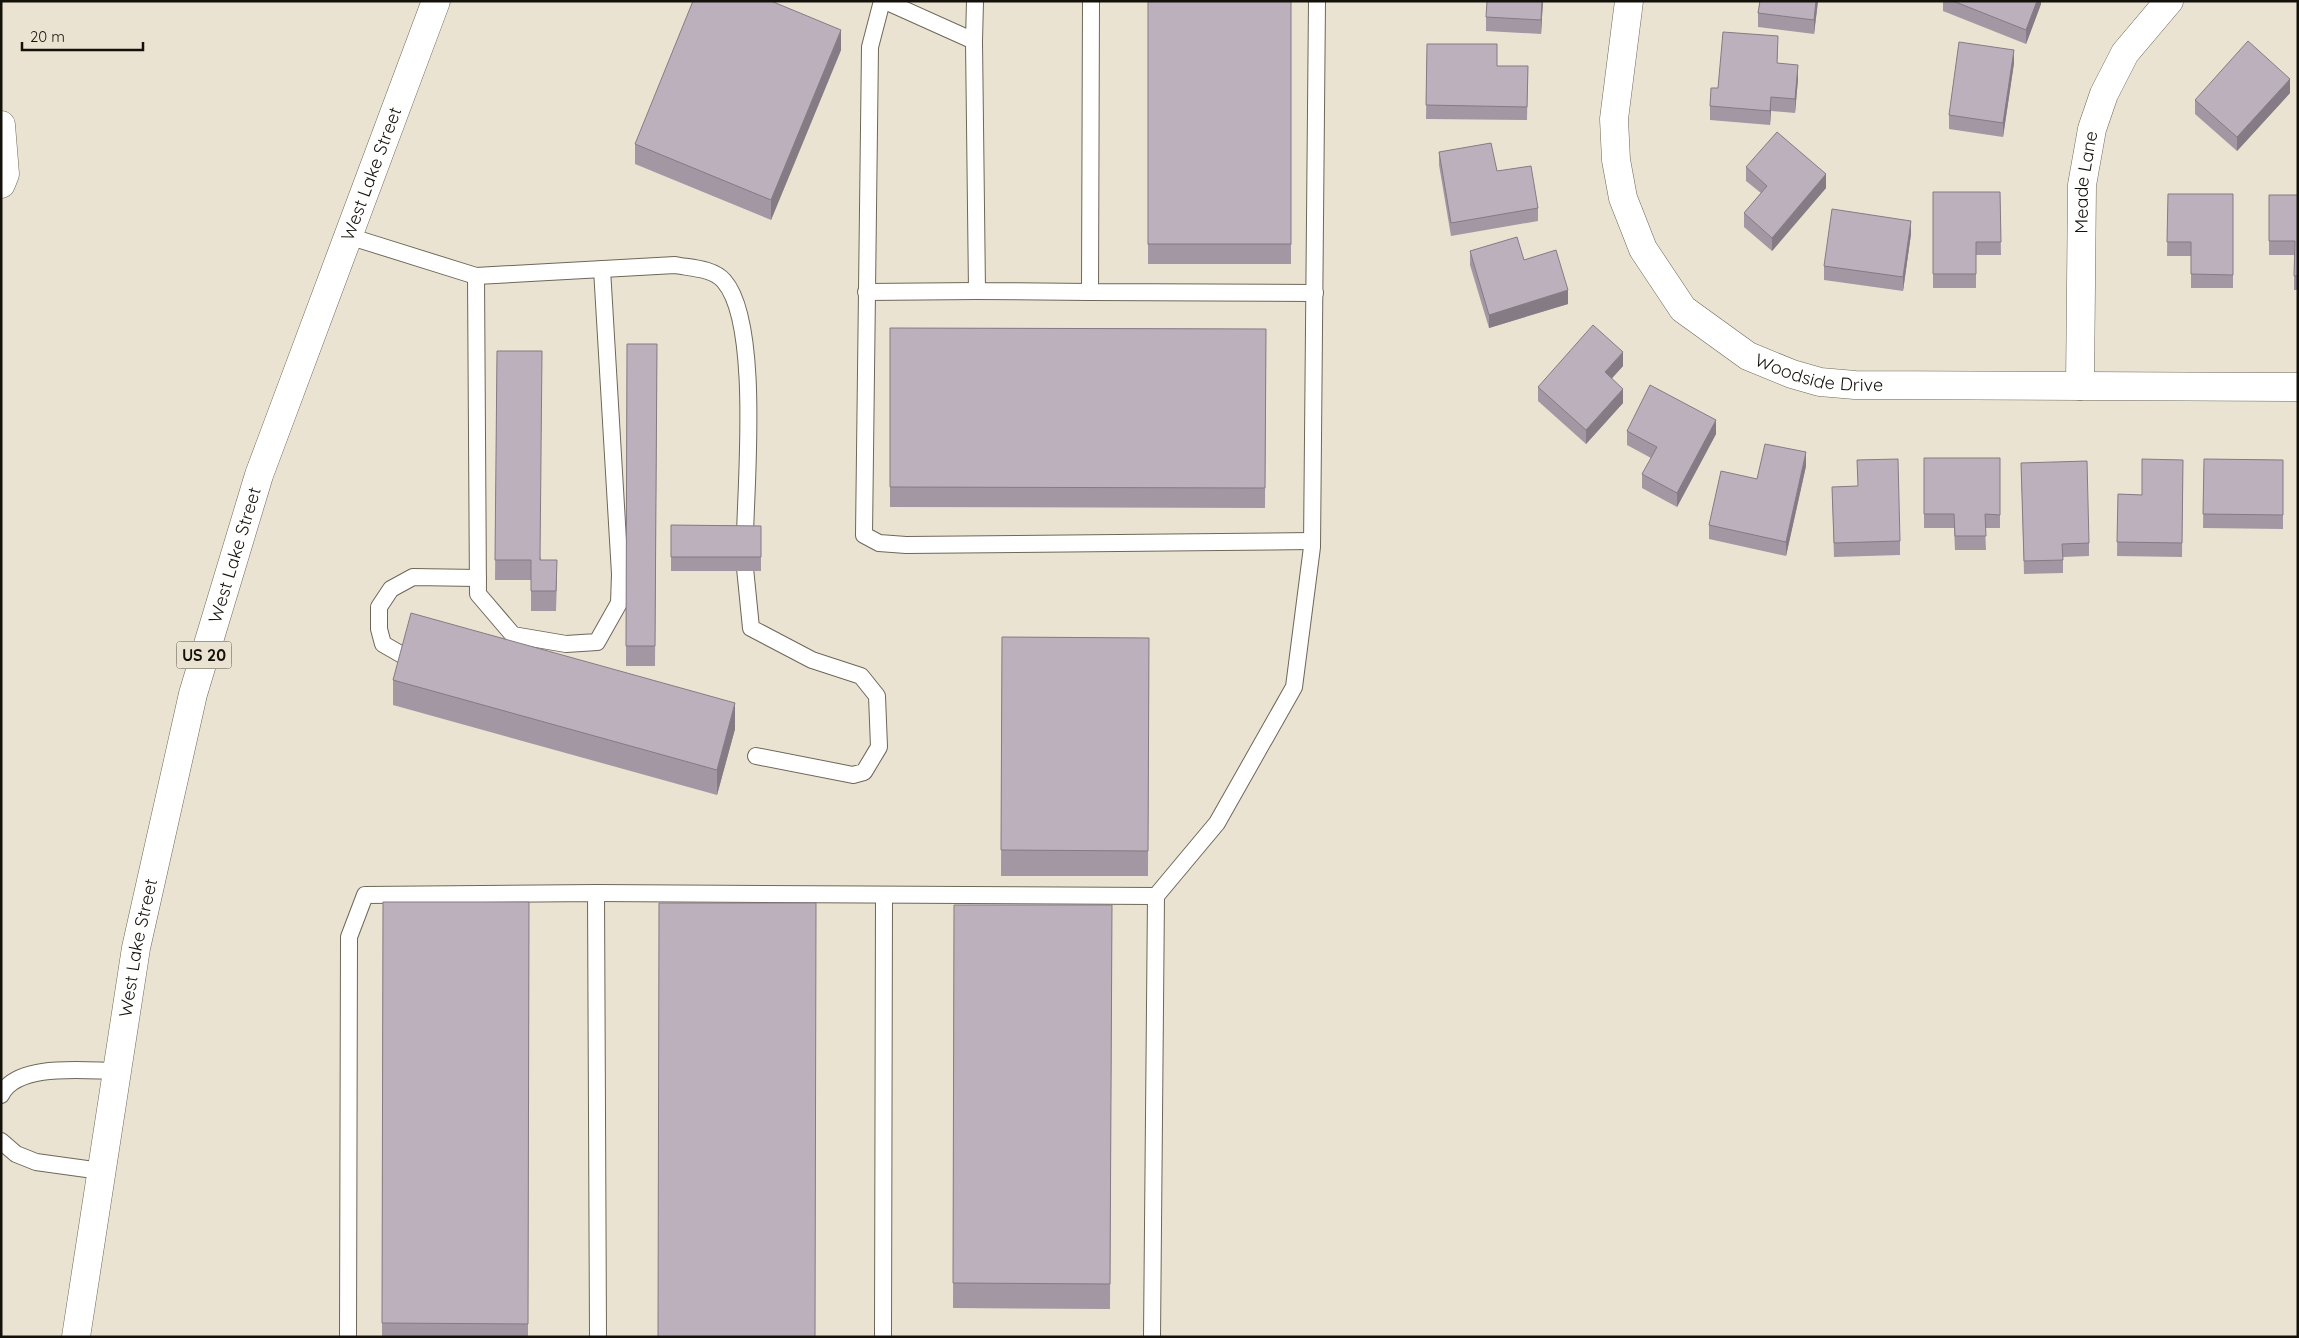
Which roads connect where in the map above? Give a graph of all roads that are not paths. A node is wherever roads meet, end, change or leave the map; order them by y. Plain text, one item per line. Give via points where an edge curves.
1 (436, 1) edge
2 (883, 1) edge
3 (975, 1) edge
4 (1091, 1) edge
5 (1317, 1) edge
6 (1629, 1) edge
7 (2169, 1) edge
8 (974, 41) junction
9 (1, 125) edge
10 (1, 184) edge
11 (348, 236) junction
12 (602, 269) junction
13 (476, 276) junction
14 (977, 291) junction
15 (866, 292) junction
16 (1090, 292) junction
17 (1315, 293) junction
18 (2080, 386) junction
19 (2298, 387) edge
20 (745, 536) edge
21 (1312, 541) junction
22 (745, 568) edge
23 (478, 578) junction
24 (422, 666) edge
25 (756, 756) dead end
26 (596, 893) junction
27 (884, 895) junction
28 (1156, 896) junction
29 (117, 1071) junction
30 (3, 1090) edge
31 (1, 1141) edge
32 (101, 1171) junction
33 (76, 1337) edge
34 (348, 1337) edge
35 (598, 1337) edge
36 (883, 1337) edge
37 (1152, 1337) edge

1 - 11 street, West Lake Street / US 20
2 - 8 lane
2 - 15 lane via 870,47
3 - 8 lane
4 - 16 lane
5 - 17 lane
6 - 18 street, Woodside Drive via 1614,119 1616,160 1623,198 1643,249 1683,309 1748,356 1820,382
7 - 18 street, Meade Lane via 2124,53 2104,94 2092,129 2082,185
8 - 14 lane
9 - 10 street via 5,174
11 - 13 lane
11 - 29 street, West Lake Street / US 20 via 259,475 193,694 136,948
12 - 13 lane
12 - 20 lane via 675,266 707,271 724,280 734,298 744,329 748,378
12 - 23 lane via 619,603 597,642 566,644 513,635 478,594
13 - 23 lane
14 - 15 lane
14 - 16 lane
15 - 21 lane via 864,535 879,543 906,545
16 - 17 lane
17 - 21 lane
18 - 19 street, Woodside Drive
21 - 28 lane via 1294,687 1217,824
22 - 25 lane via 751,628 812,660 861,676 877,696 879,747 864,772 853,775
23 - 24 lane via 413,576 391,590 378,607 383,644
26 - 27 lane
26 - 34 lane via 366,896 349,937
26 - 35 lane
27 - 28 lane
27 - 36 lane
28 - 37 lane
29 - 30 lane via 52,1070 22,1077
29 - 32 street, West Lake Street / US 20
31 - 32 lane via 16,1154 36,1162
32 - 33 street, West Lake Street / US 20

